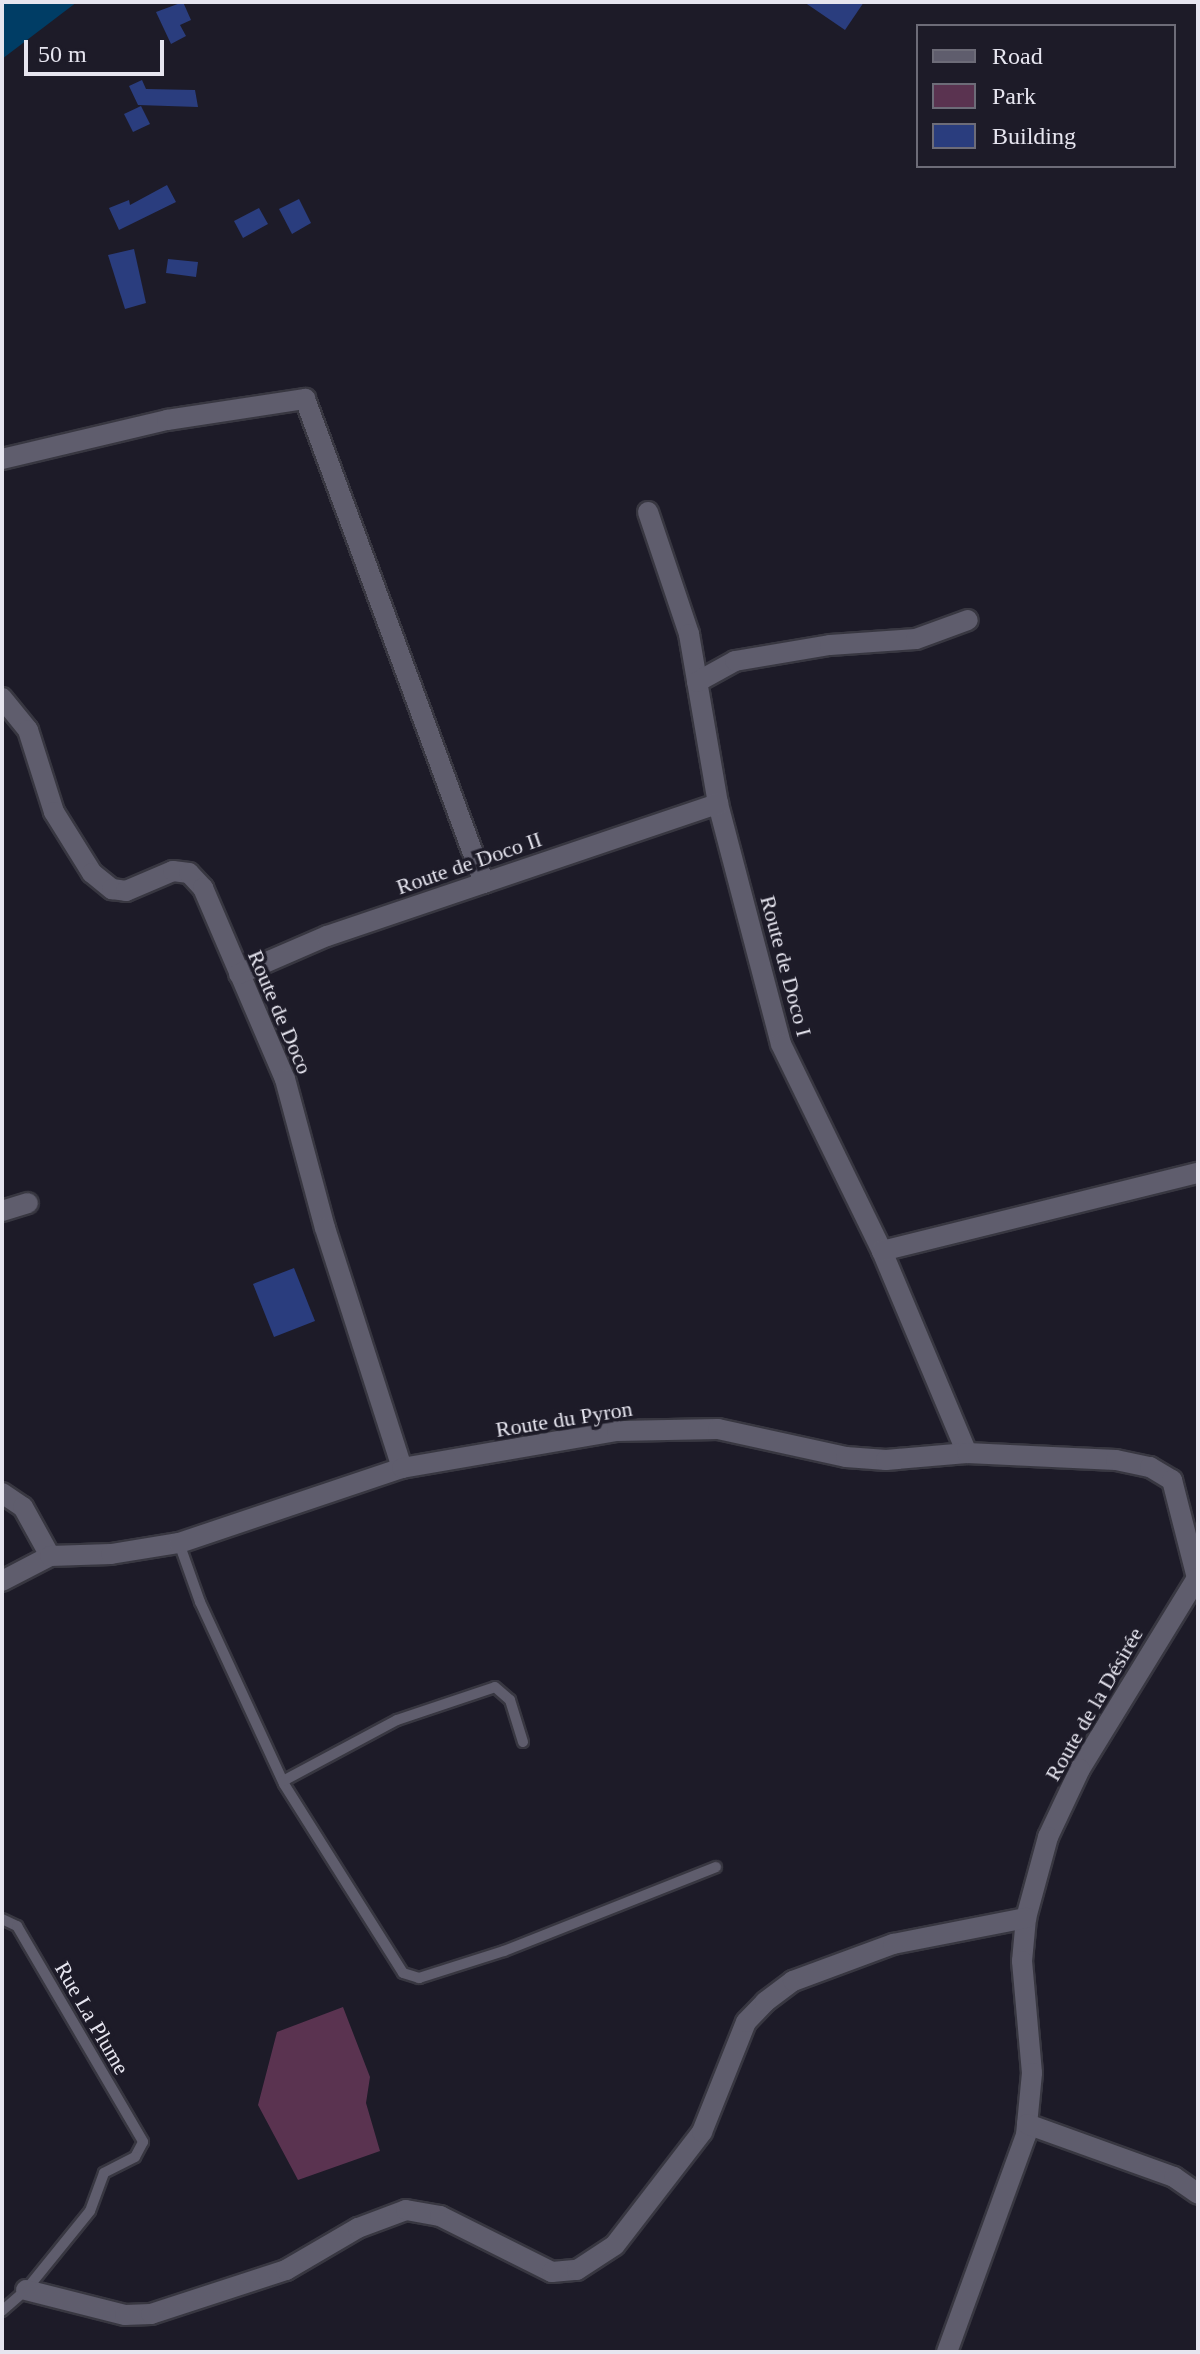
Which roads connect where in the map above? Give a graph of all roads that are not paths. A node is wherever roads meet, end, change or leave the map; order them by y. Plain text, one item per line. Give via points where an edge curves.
1 (2, 459) edge
2 (648, 512) dead end
3 (968, 620) dead end
4 (697, 682) junction
5 (2, 698) edge
6 (718, 804) junction
7 (484, 883) junction
8 (239, 974) junction
9 (1198, 1173) edge
10 (28, 1203) dead end
11 (2, 1211) edge
12 (882, 1251) junction
13 (967, 1453) junction
14 (402, 1468) junction
15 (2, 1493) edge
16 (1188, 1499) edge
17 (179, 1543) junction
18 (1195, 1549) edge
19 (50, 1556) junction
20 (2, 1581) edge
21 (523, 1742) dead end
22 (283, 1781) junction
23 (716, 1867) dead end
24 (1026, 1918) junction
25 (2, 1919) edge
26 (1027, 2124) junction
27 (1198, 2194) edge
28 (26, 2290) junction
29 (2, 2311) edge
30 (947, 2352) edge

1 - 7 street via 167,420 305,399
2 - 4 street, Route de Doco I via 685,620
3 - 4 street via 916,639 830,645 735,661
4 - 6 street, Route de Doco I
5 - 8 street, Route de Doco via 28,730 54,812 92,873 112,889 126,891 173,871 189,873 203,888
6 - 7 street, Route de Doco II
6 - 12 street, Route de Doco I via 781,1044
7 - 8 street, Route de Doco II via 327,936
8 - 14 street, Route de Doco via 285,1079 325,1228
9 - 12 street
10 - 11 street
12 - 13 street, Route de Doco I
13 - 14 street, Route du Pyron via 886,1460 846,1457 718,1429 670,1429 617,1431
13 - 16 street, Route du Pyron via 1116,1460 1150,1467 1172,1480
14 - 17 street, Route du Pyron
15 - 19 street via 23,1507
16 - 18 street, Route du Pyron
17 - 19 street, Route du Pyron via 111,1554
17 - 22 lane via 200,1602
18 - 24 street, Route de la Désirée via 1197,1578 1080,1769 1048,1837
19 - 20 street, Route du Pyron
21 - 22 lane via 510,1700 495,1687 397,1720
22 - 23 lane via 388,1955 403,1973 419,1978 504,1951
24 - 26 street, Route de la Désirée via 1022,1961 1032,2073
24 - 28 street via 893,1944 793,1981 765,2002 746,2022 702,2132 615,2245 588,2266 552,2272 440,2216 406,2210 358,2228 286,2270 151,2314 125,2315
25 - 28 lane, Rue La Plume via 17,1926 143,2142 135,2157 104,2173 90,2211
26 - 27 street via 1174,2177
26 - 30 street, Route de la Désirée
28 - 29 lane

